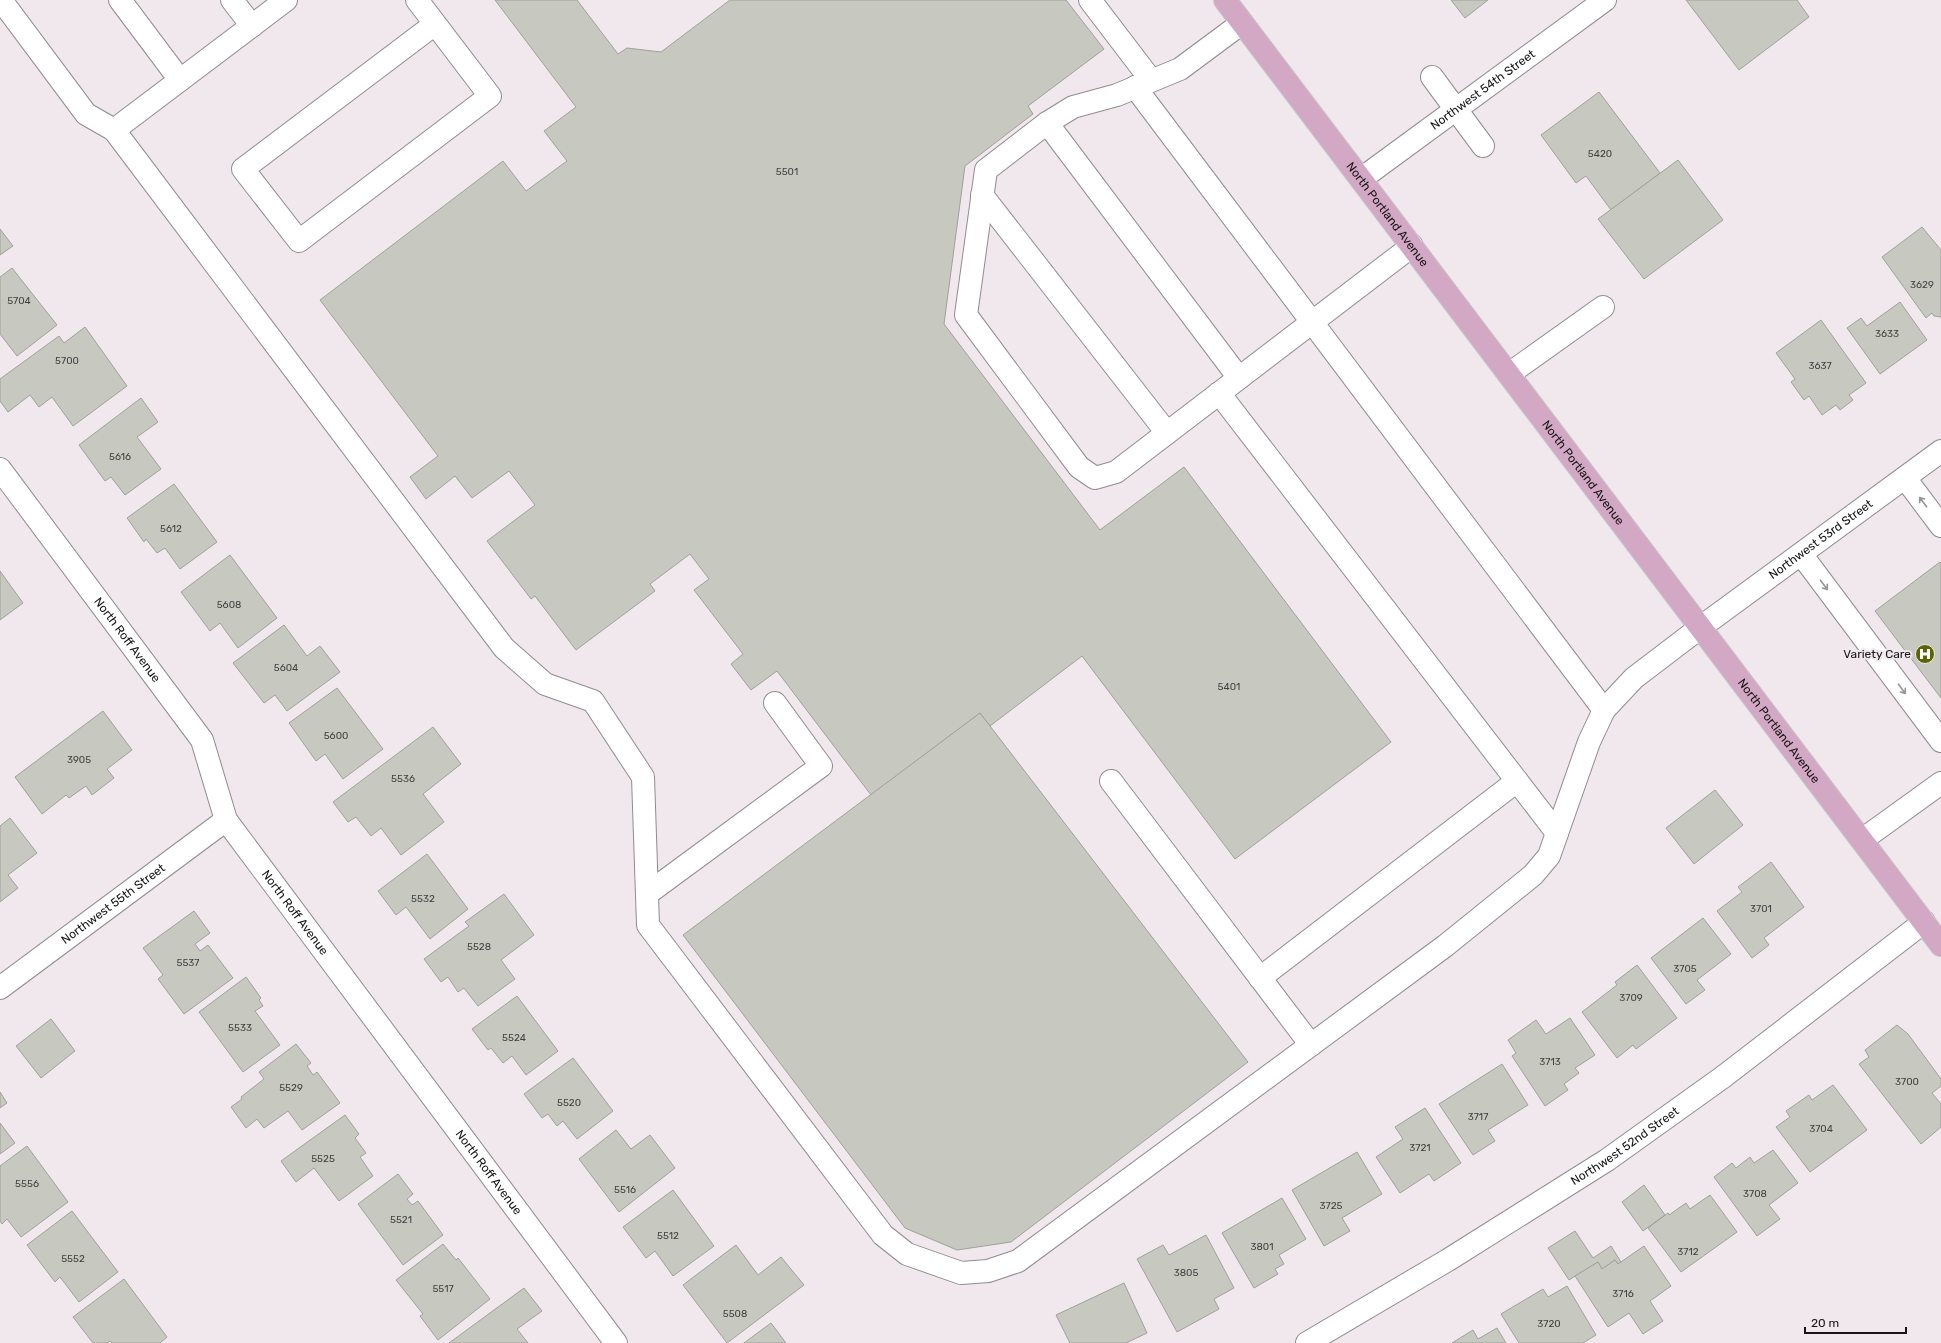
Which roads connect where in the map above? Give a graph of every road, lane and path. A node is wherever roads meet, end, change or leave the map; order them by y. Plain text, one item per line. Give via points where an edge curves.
1 (1, 0) edge
2 (120, 0) edge
3 (232, 0) edge
4 (286, 0) edge
5 (417, 0) edge
6 (1090, 0) edge
7 (1225, 0) edge
8 (1605, 0) edge
9 (1242, 23) junction
10 (435, 24) junction
11 (252, 26) junction
12 (1432, 77) dead end
13 (180, 80) junction
14 (1143, 84) junction
15 (1456, 109) junction
16 (1047, 123) junction
17 (114, 130) junction
18 (1483, 146) dead end
19 (1361, 179) junction
20 (982, 195) junction
21 (1412, 246) junction
22 (1603, 307) dead end
23 (1312, 322) junction
24 (1509, 374) junction
25 (1239, 378) junction
26 (1219, 393) junction
27 (1167, 433) junction
28 (1941, 451) edge
29 (0, 469) edge
30 (1905, 478) junction
31 (1941, 526) edge
32 (1801, 554) junction
33 (1701, 627) junction
34 (774, 704) dead end
35 (1604, 710) junction
36 (1941, 741) edge
37 (1111, 781) dead end
38 (1517, 781) junction
39 (1941, 783) edge
40 (226, 820) junction
41 (1557, 833) junction
42 (1862, 840) junction
43 (647, 894) junction
44 (1924, 922) junction
45 (1941, 945) edge
46 (1260, 978) junction
47 (0, 988) edge
48 (1311, 1045) junction
49 (616, 1343) edge
50 (1307, 1343) edge

1 - 17 street via 86,114
2 - 13 street
3 - 11 street
4 - 11 street
5 - 10 street
6 - 14 street
7 - 9 main road, North Portland Avenue
8 - 15 street, Northwest 54th Street
9 - 14 street via 1180,69
9 - 19 main road, North Portland Avenue
10 - 10 street via 490,96 298,241 243,169
11 - 13 street
12 - 15 street
13 - 17 street
14 - 16 street via 1117,95 1073,107
14 - 23 street
15 - 18 street
15 - 19 street, Northwest 54th Street
16 - 20 street via 986,170
16 - 25 street
17 - 43 street, Northwest 53rd Street via 504,648 545,684 593,701 643,777
19 - 21 main road, North Portland Avenue
20 - 27 street
20 - 27 street via 966,315 1079,467 1095,478 1116,472
21 - 23 street
21 - 24 main road, North Portland Avenue
22 - 24 street
23 - 25 street
23 - 35 street
24 - 33 main road, North Portland Avenue
25 - 26 street
26 - 27 street
26 - 38 street
28 - 30 street, Northwest 53rd Street
29 - 40 street, North Roff Avenue via 202,740
31 -> 30 street
30 - 32 street, Northwest 53rd Street
32 - 33 street, Northwest 53rd Street
32 -> 36 street
33 - 35 street, Northwest 53rd Street via 1634,678
33 - 42 main road, North Portland Avenue
34 - 43 street via 821,766
35 - 41 street, Northwest 53rd Street via 1589,742
37 - 46 street
38 - 41 street
38 - 46 street
39 - 42 street
40 - 47 street, Northwest 55th Street
40 - 49 street, North Roff Avenue
41 - 48 street, Northwest 53rd Street via 1549,856 1533,875 1445,946
42 - 44 main road, North Portland Avenue
43 - 48 street, Northwest 53rd Street via 648,925 884,1235 907,1254 961,1272 988,1271 1018,1261
44 - 45 main road, North Portland Avenue
44 - 50 street, Northwest 52nd Street via 1723,1077 1607,1160 1448,1260
46 - 48 street

